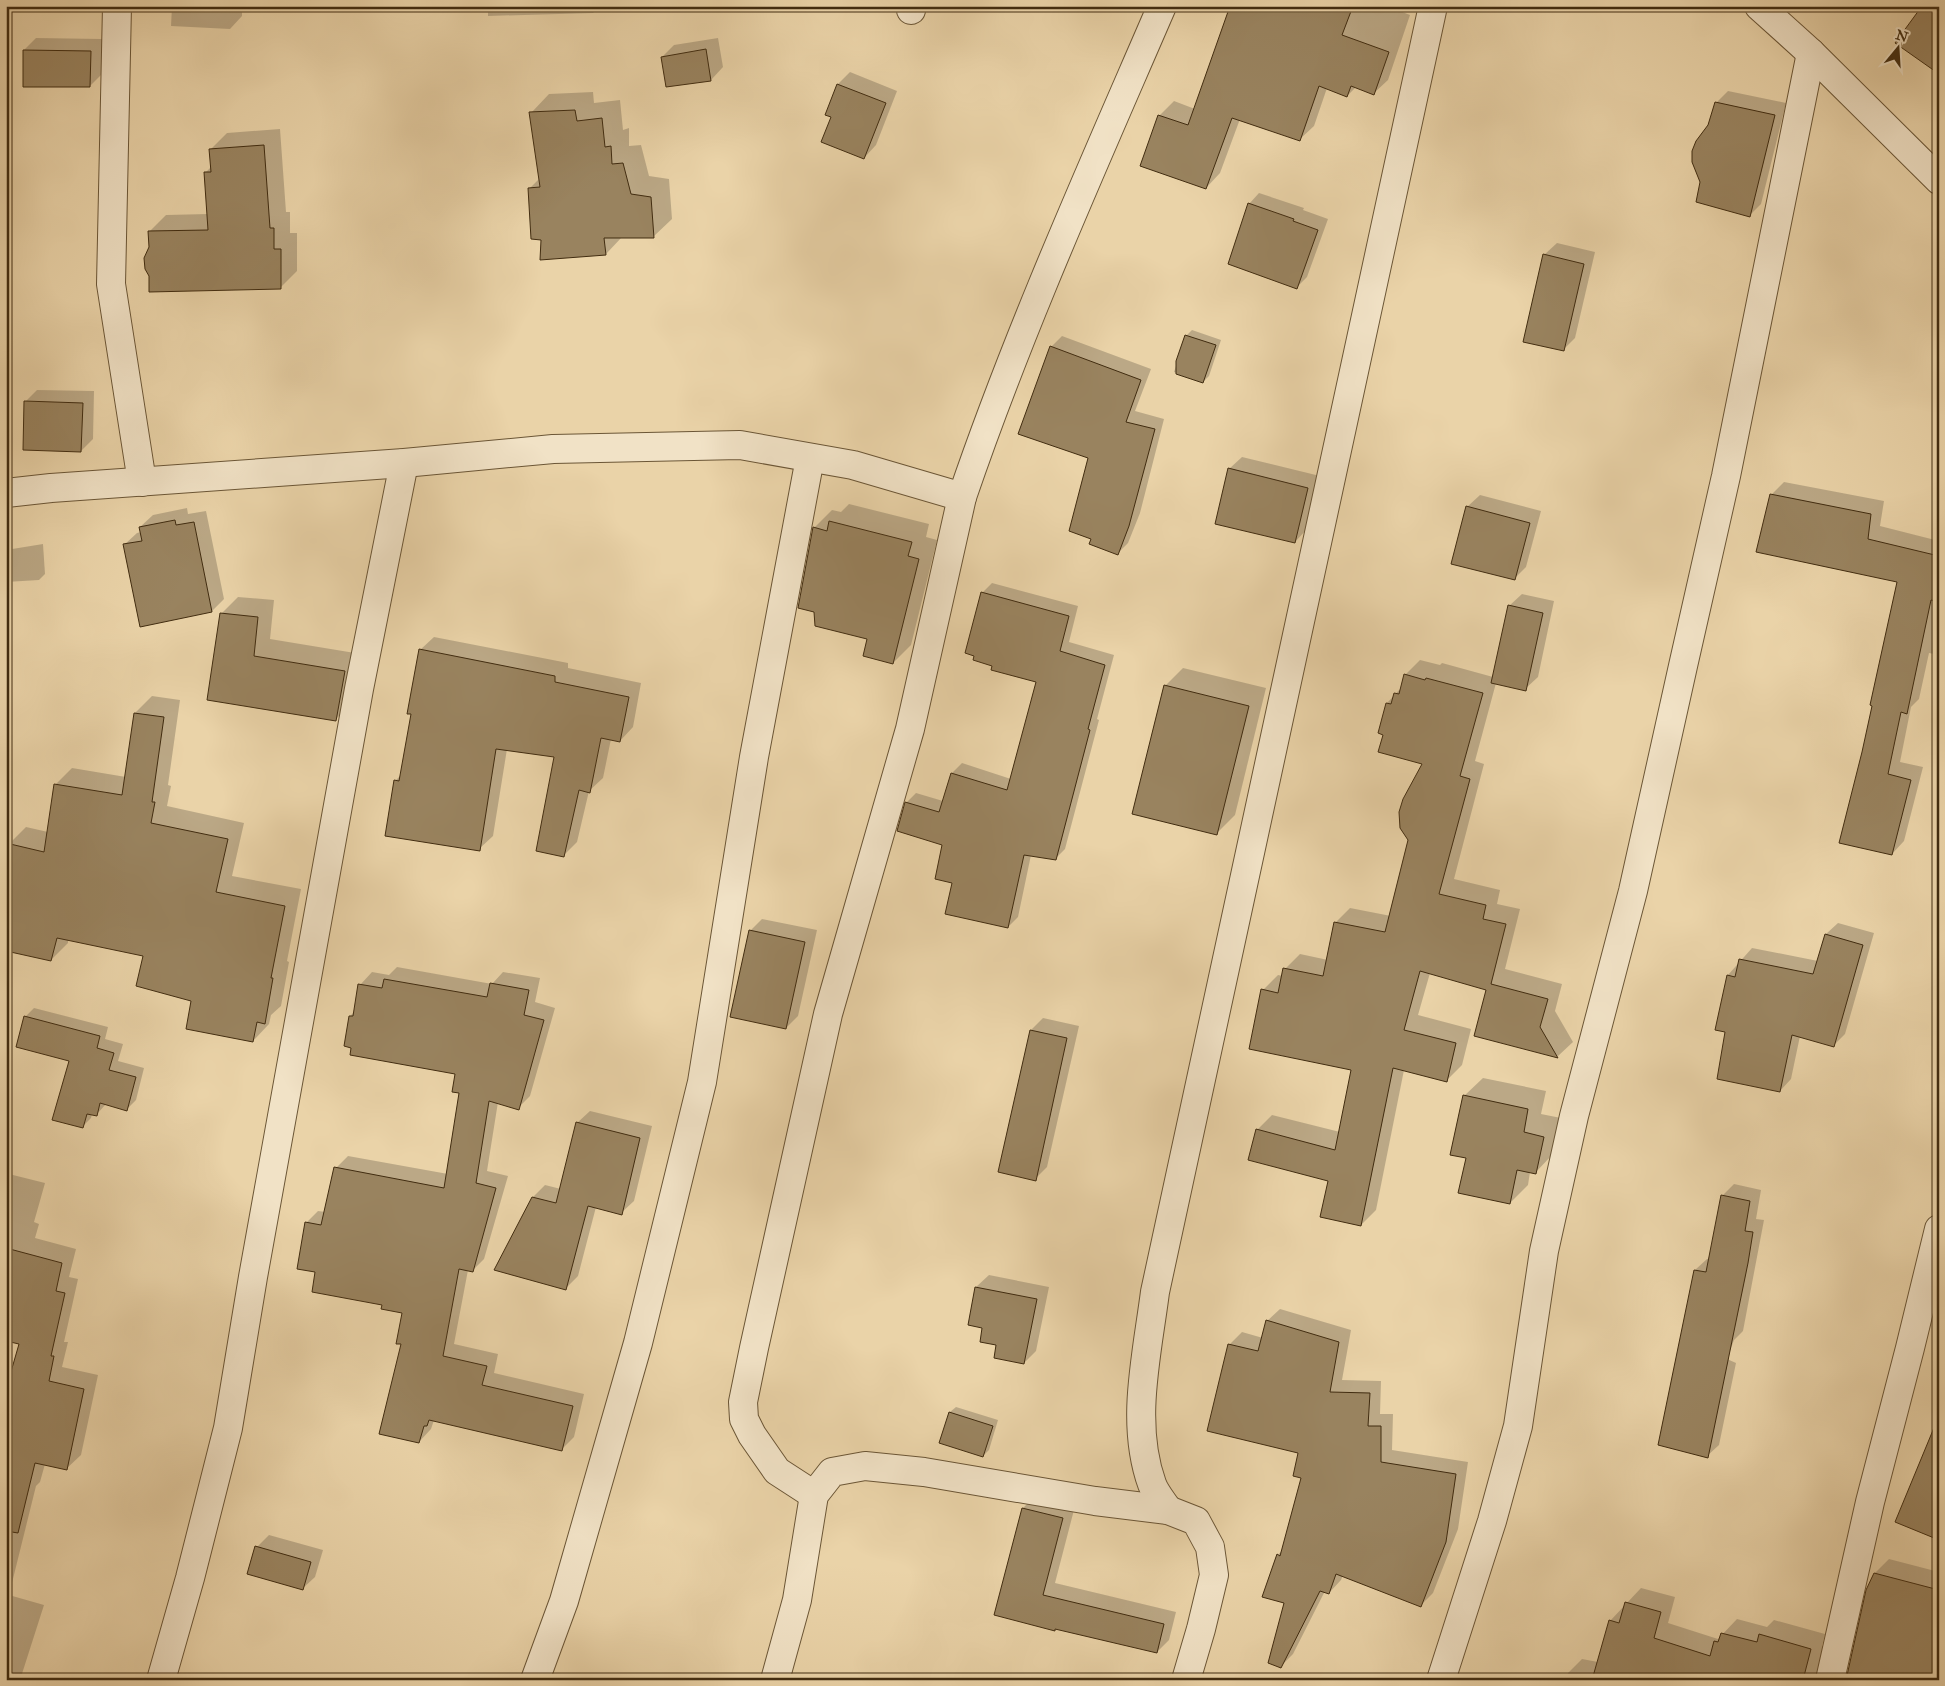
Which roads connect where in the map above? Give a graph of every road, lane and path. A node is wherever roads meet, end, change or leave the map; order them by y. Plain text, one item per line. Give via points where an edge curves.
1 (117, 6) edge
2 (1162, 6) edge
3 (1434, 6) edge
4 (1759, 6) edge
5 (1811, 53) junction
6 (1939, 180) edge
7 (810, 458) junction
8 (404, 463) junction
9 (142, 482) junction
10 (6, 493) edge
11 (962, 497) junction
12 (1939, 1229) edge
13 (814, 1495) junction
14 (1168, 1510) junction
15 (160, 1680) edge
16 (534, 1680) edge
17 (775, 1680) edge
18 (1186, 1680) edge
19 (1442, 1680) edge
20 (1830, 1680) edge

1 - 9 street via 111,284
2 - 11 street via 993,409
3 - 14 street via 1155,1292 1141,1405 1142,1444 1152,1485
4 - 5 street
5 - 6 street
5 - 19 street via 1686,657 1633,891 1574,1116 1544,1251 1518,1426
7 - 8 street via 740,445 553,449
7 - 11 street via 853,465
7 - 16 street via 754,757 702,1082 638,1343 564,1601
8 - 9 street
8 - 15 street via 359,689 228,1428
9 - 10 street
11 - 13 street via 910,729 828,1014 743,1402 744,1420 777,1471
12 - 20 street via 1870,1502
13 - 14 street via 832,1472 865,1466 924,1472
13 - 17 street via 796,1600
14 - 18 street via 1196,1521 1210,1547 1214,1575

